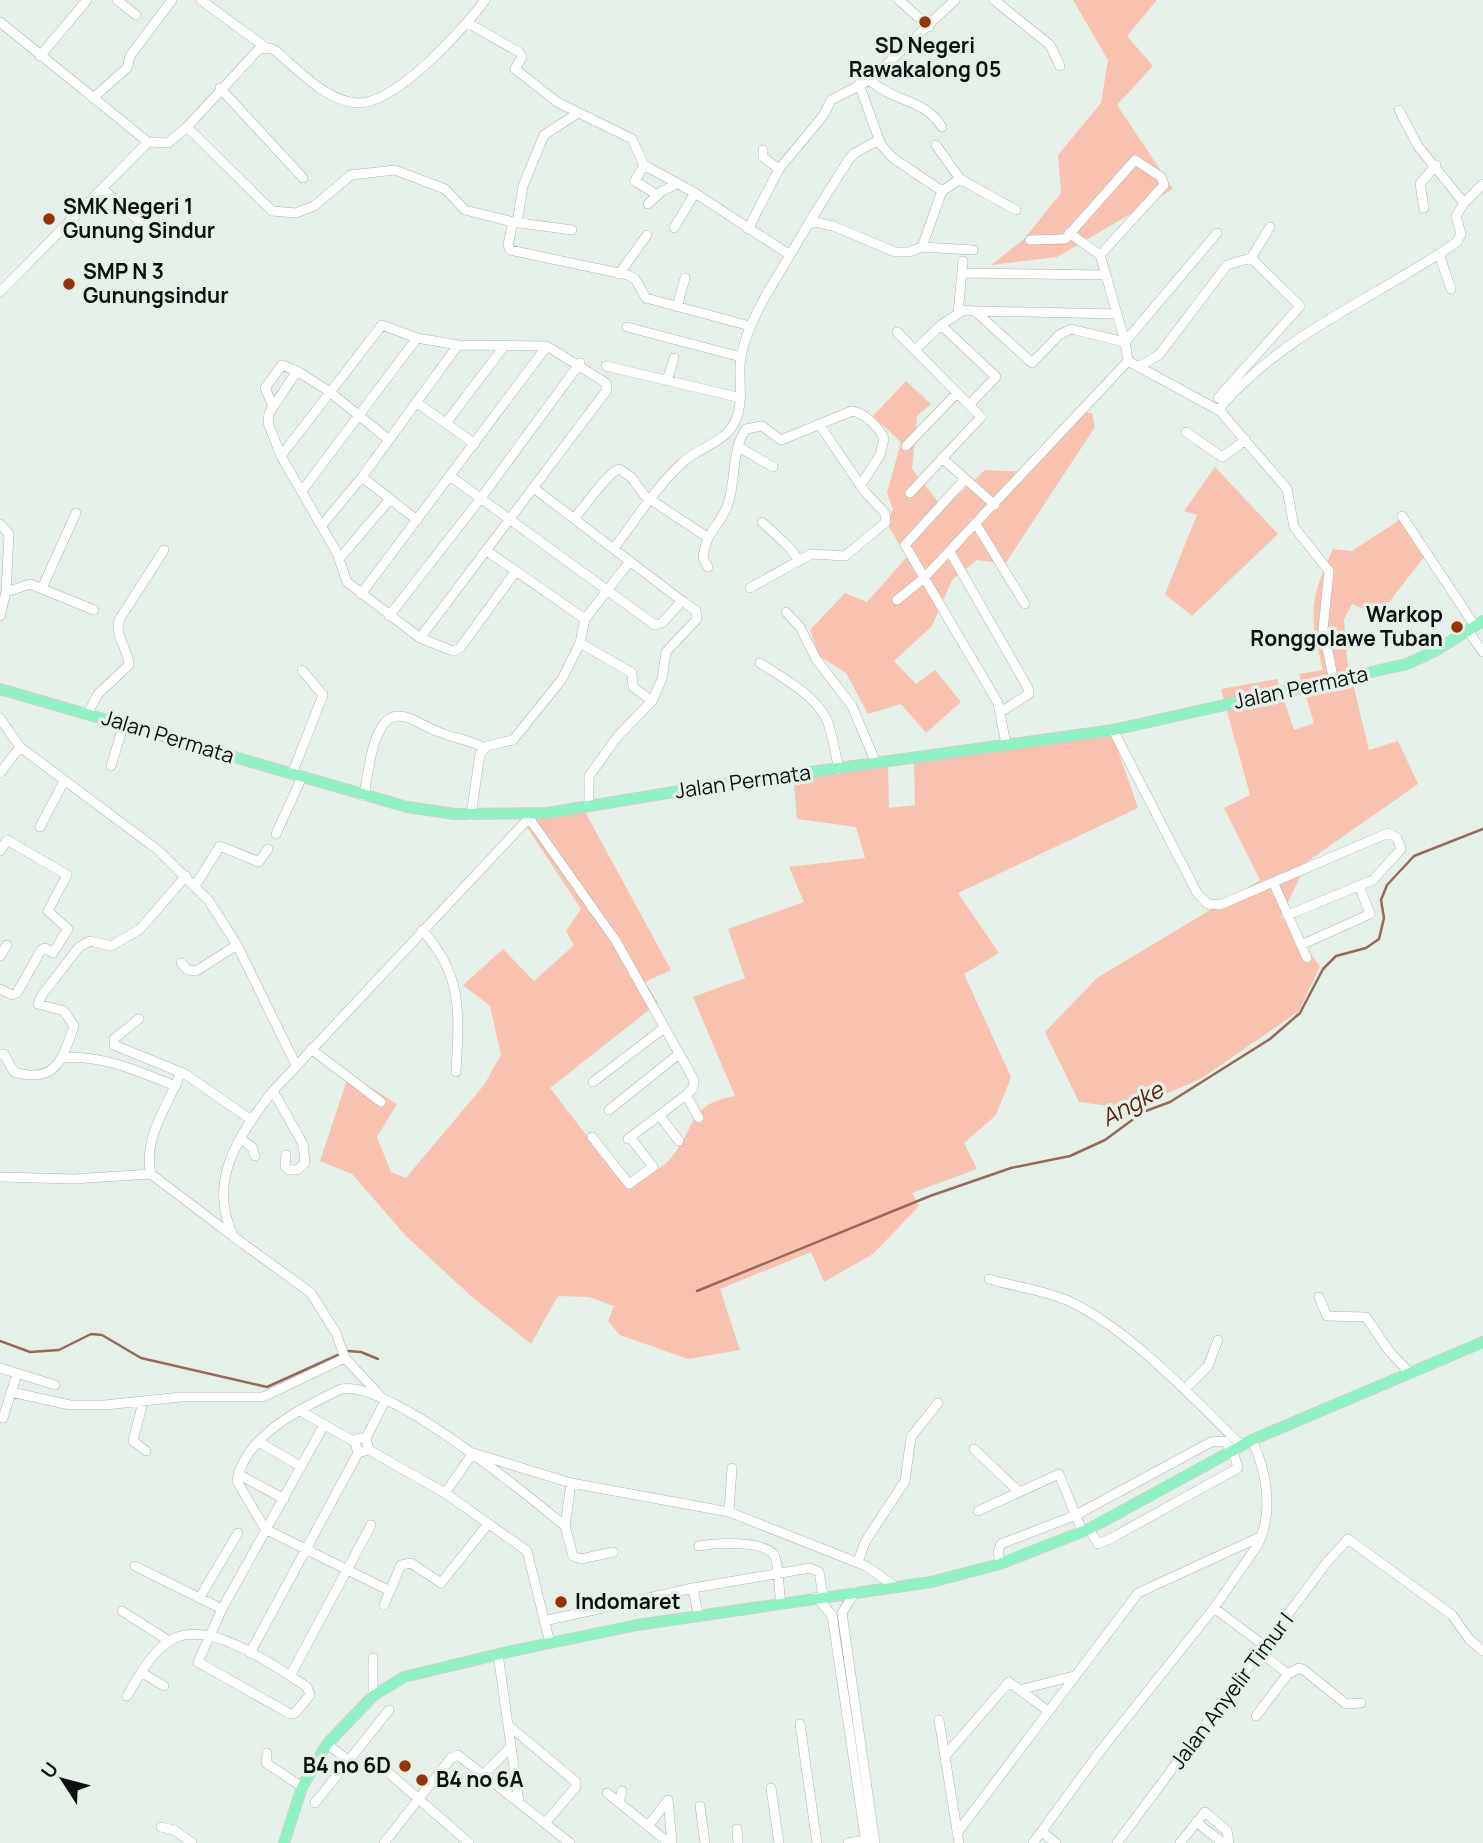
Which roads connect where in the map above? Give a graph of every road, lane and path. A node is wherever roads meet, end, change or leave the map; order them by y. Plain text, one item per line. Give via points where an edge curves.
1 (117, 0) edge
2 (172, 0) edge
3 (201, 0) edge
4 (485, 0) edge
5 (899, 0) edge
6 (955, 0) edge
7 (993, 0) edge
8 (83, 1) edge
9 (136, 15) dead end
10 (0, 22) edge
11 (468, 23) junction
12 (929, 27) junction
13 (265, 47) junction
14 (40, 56) junction
15 (1060, 66) dead end
16 (870, 80) junction
17 (859, 85) junction
18 (220, 89) junction
19 (93, 99) junction
20 (1399, 110) dead end
21 (578, 113) junction
22 (187, 127) junction
23 (942, 127) dead end
24 (879, 140) junction
25 (148, 142) junction
26 (936, 145) dead end
27 (763, 150) dead end
28 (644, 165) junction
29 (1436, 165) junction
30 (779, 169) junction
31 (303, 178) dead end
32 (960, 179) junction
33 (677, 184) junction
34 (1483, 184) edge
35 (103, 189) junction
36 (942, 191) junction
37 (695, 193) junction
38 (657, 195) junction
39 (1464, 203) junction
40 (648, 204) dead end
41 (1424, 208) dead end
42 (1016, 210) dead end
43 (810, 221) junction
44 (515, 222) junction
45 (1270, 227) dead end
46 (674, 228) dead end
47 (748, 229) junction
48 (572, 230) dead end
49 (152, 232) dead end
50 (1069, 233) junction
51 (1217, 233) dead end
52 (646, 235) dead end
53 (1030, 240) dead end
54 (922, 247) junction
55 (973, 250) dead end
56 (1439, 254) junction
57 (790, 255) junction
58 (1100, 255) junction
59 (1251, 258) junction
60 (962, 261) dead end
61 (964, 273) junction
62 (619, 274) junction
63 (1106, 275) junction
64 (685, 278) dead end
65 (1451, 289) dead end
66 (0, 292) edge
67 (677, 307) junction
68 (975, 311) junction
69 (958, 314) junction
70 (1117, 314) junction
71 (941, 325) junction
72 (750, 326) junction
73 (627, 327) dead end
74 (897, 332) dead end
75 (417, 338) junction
76 (1125, 342) junction
77 (458, 345) junction
78 (505, 345) junction
79 (547, 346) junction
80 (915, 350) junction
81 (741, 357) junction
82 (674, 358) dead end
83 (1128, 361) junction
84 (580, 363) junction
85 (606, 366) dead end
86 (1138, 367) junction
87 (297, 371) junction
88 (667, 381) junction
89 (330, 392) junction
90 (957, 393) junction
91 (741, 398) junction
92 (1218, 398) dead end
93 (416, 402) junction
94 (969, 405) junction
95 (273, 406) junction
96 (1220, 411) junction
97 (360, 417) junction
98 (446, 423) junction
99 (734, 424) junction
100 (819, 424) junction
101 (746, 429) junction
102 (1186, 432) dead end
103 (389, 440) junction
104 (1246, 440) junction
105 (475, 443) junction
106 (906, 446) dead end
107 (738, 447) junction
108 (281, 456) junction
109 (942, 458) junction
110 (773, 467) dead end
111 (450, 476) junction
112 (362, 477) junction
113 (965, 479) junction
114 (861, 485) junction
115 (535, 489) junction
116 (302, 491) junction
117 (910, 493) dead end
118 (481, 498) junction
119 (390, 499) junction
120 (651, 500) junction
121 (995, 505) junction
122 (76, 513) dead end
123 (1402, 516) dead end
124 (574, 518) junction
125 (511, 519) junction
126 (417, 520) junction
127 (762, 522) dead end
128 (0, 524) edge
129 (323, 524) junction
130 (976, 524) junction
131 (707, 537) junction
132 (615, 547) junction
133 (164, 550) dead end
134 (487, 551) junction
135 (950, 552) junction
136 (340, 558) junction
137 (799, 560) junction
138 (630, 561) junction
139 (708, 567) dead end
140 (516, 571) junction
141 (924, 578) junction
142 (42, 588) junction
143 (608, 588) junction
144 (750, 588) dead end
145 (6, 592) junction
146 (361, 594) junction
147 (897, 600) dead end
148 (682, 601) junction
149 (1025, 604) dead end
150 (94, 610) dead end
151 (786, 612) dead end
152 (0, 616) edge
153 (389, 616) junction
154 (584, 619) junction
155 (1475, 626) edge
156 (420, 638) junction
157 (580, 643) junction
158 (1483, 652) edge
159 (760, 663) dead end
160 (302, 670) dead end
161 (1334, 681) junction
162 (0, 689) edge
163 (652, 701) junction
164 (1002, 711) junction
165 (88, 713) junction
166 (0, 718) edge
167 (124, 724) junction
168 (1113, 730) junction
169 (1006, 744) junction
170 (20, 747) junction
171 (484, 748) junction
172 (876, 764) junction
173 (111, 766) dead end
174 (839, 769) junction
175 (0, 773) edge
176 (297, 776) junction
177 (64, 781) junction
178 (364, 796) junction
179 (589, 806) junction
180 (471, 815) junction
181 (528, 816) junction
182 (40, 827) dead end
183 (276, 834) dead end
184 (268, 849) dead end
185 (0, 851) edge
186 (186, 876) junction
187 (1274, 884) junction
188 (195, 886) junction
189 (1359, 886) junction
190 (1288, 915) junction
191 (422, 930) junction
192 (7, 945) dead end
193 (237, 945) junction
194 (1301, 945) junction
195 (0, 956) edge
196 (1307, 958) dead end
197 (181, 963) dead end
198 (0, 989) edge
199 (139, 1019) dead end
200 (664, 1028) junction
201 (311, 1049) junction
202 (0, 1054) edge
203 (680, 1054) junction
204 (62, 1058) junction
205 (296, 1065) junction
206 (181, 1072) junction
207 (456, 1072) dead end
208 (593, 1082) dead end
209 (176, 1086) junction
210 (273, 1091) junction
211 (687, 1095) junction
212 (381, 1102) dead end
213 (609, 1110) dead end
214 (660, 1116) junction
215 (699, 1118) dead end
216 (250, 1119) junction
217 (592, 1137) dead end
218 (240, 1139) junction
219 (679, 1141) dead end
220 (286, 1155) dead end
221 (254, 1156) dead end
222 (151, 1174) junction
223 (0, 1177) edge
224 (234, 1237) junction
225 (989, 1279) dead end
226 (1319, 1297) dead end
227 (1217, 1340) dead end
228 (1483, 1342) edge
229 (345, 1358) junction
230 (0, 1367) edge
231 (1409, 1372) junction
232 (17, 1374) junction
233 (55, 1385) dead end
234 (1185, 1389) junction
235 (11, 1392) junction
236 (385, 1401) junction
237 (144, 1402) junction
238 (938, 1403) dead end
239 (300, 1411) junction
240 (3, 1418) dead end
241 (324, 1425) junction
242 (366, 1438) junction
243 (259, 1442) junction
244 (355, 1442) junction
245 (1243, 1446) junction
246 (974, 1449) dead end
247 (369, 1450) junction
248 (146, 1451) dead end
249 (358, 1453) junction
250 (473, 1453) junction
251 (300, 1466) junction
252 (732, 1468) dead end
253 (238, 1474) junction
254 (571, 1483) junction
255 (1018, 1491) junction
256 (445, 1493) junction
257 (284, 1499) junction
258 (729, 1511) junction
259 (978, 1511) dead end
260 (1076, 1515) junction
261 (488, 1524) junction
262 (371, 1525) dead end
263 (565, 1525) junction
264 (265, 1529) junction
265 (1086, 1530) junction
266 (238, 1533) dead end
267 (1262, 1536) junction
268 (699, 1546) dead end
269 (306, 1547) junction
270 (613, 1552) dead end
271 (858, 1563) junction
272 (1000, 1564) junction
273 (135, 1566) dead end
274 (347, 1568) junction
275 (777, 1573) junction
276 (896, 1587) junction
277 (693, 1588) junction
278 (388, 1590) junction
279 (855, 1592) junction
280 (200, 1597) junction
281 (820, 1597) junction
282 (781, 1604) junction
283 (384, 1605) dead end
284 (1214, 1608) junction
285 (222, 1609) junction
286 (122, 1611) dead end
287 (698, 1614) junction
288 (842, 1614) junction
289 (832, 1615) junction
290 (544, 1621) junction
291 (209, 1635) junction
292 (169, 1641) junction
293 (550, 1643) junction
294 (1482, 1648) edge
295 (1263, 1650) junction
296 (250, 1653) junction
297 (498, 1654) junction
298 (373, 1658) dead end
299 (141, 1672) junction
300 (1289, 1674) junction
301 (289, 1676) junction
302 (1074, 1676) junction
303 (164, 1686) dead end
304 (1023, 1689) junction
305 (127, 1696) dead end
306 (373, 1696) junction
307 (1361, 1703) dead end
308 (389, 1710) dead end
309 (1048, 1710) junction
310 (1256, 1716) dead end
311 (939, 1720) dead end
312 (800, 1724) dead end
313 (508, 1725) junction
314 (327, 1744) junction
315 (511, 1747) junction
316 (267, 1753) dead end
317 (945, 1756) junction
318 (347, 1759) junction
319 (389, 1773) dead end
320 (483, 1775) junction
321 (302, 1787) junction
322 (771, 1788) dead end
323 (622, 1791) dead end
324 (607, 1793) dead end
325 (420, 1799) junction
326 (619, 1802) junction
327 (315, 1803) dead end
328 (519, 1803) junction
329 (700, 1806) dead end
330 (1196, 1822) junction
331 (545, 1823) junction
332 (648, 1826) junction
333 (161, 1828) dead end
334 (737, 1829) dead end
335 (1042, 1832) junction
336 (958, 1838) edge
337 (869, 1842) edge
338 (192, 1843) edge
339 (284, 1843) edge
340 (384, 1843) edge
341 (469, 1843) edge
342 (570, 1843) edge
343 (670, 1843) edge
344 (705, 1843) edge
345 (738, 1843) edge
346 (779, 1843) edge
347 (817, 1843) edge
348 (848, 1843) edge
349 (1033, 1843) edge
350 (1056, 1843) edge
351 (1117, 1843) edge
352 (1180, 1843) edge
353 (1223, 1843) edge
354 (1229, 1843) edge

1 - 9 street
2 - 19 street via 130,57 127,68
3 - 13 street
4 - 11 street
5 - 12 street
6 - 12 street
7 - 15 street via 1050,45
8 - 14 street
10 - 14 street
11 - 13 street via 439,54 370,102 341,99
11 - 21 street via 519,52 522,57 515,69
12 - 16 street
13 - 18 street via 254,52
14 - 19 street
16 - 17 street
16 - 23 street via 888,95 923,106
17 - 24 street
17 - 30 street via 831,100
18 - 22 street
18 - 31 street
19 - 25 street
20 - 29 street via 1418,146
21 - 28 street via 632,139
21 - 44 street via 544,135 523,186
22 - 25 street via 168,143
22 - 44 street via 272,211 296,213 314,206 351,175 395,170 445,188 465,210
24 - 36 street via 893,158
24 - 43 street via 849,159
25 - 35 street
26 - 32 street
27 - 30 street via 763,158
28 - 33 street
28 - 38 street via 635,181
29 - 39 street
29 - 41 street via 1420,184
30 - 47 street
32 - 36 street
32 - 42 street
33 - 37 street
33 - 38 street
34 - 39 street
35 - 49 street
35 - 66 street
36 - 54 street
37 - 46 street
37 - 47 street
38 - 40 street
39 - 56 street via 1455,219 1460,237
43 - 54 street via 895,252
43 - 57 street
44 - 48 street
44 - 62 street via 510,250
45 - 59 street
47 - 57 street
50 - 53 street via 1065,239
50 - 58 street
50 - 58 street via 1135,160 1161,177 1164,185
51 - 76 street
52 - 62 street
54 - 55 street
56 - 65 street
56 - 96 street via 1265,361
57 - 72 street
58 - 63 street
59 - 86 street via 1227,265 1159,355
59 - 92 street via 1300,306
60 - 61 street
61 - 63 street
61 - 69 street
62 - 67 street via 635,279 646,298
63 - 70 street
64 - 67 street
67 - 72 street
68 - 69 street
68 - 70 street
68 - 76 street via 1032,363 1071,329
69 - 71 street
70 - 76 street
71 - 80 street
71 - 94 street via 996,377
72 - 81 street
73 - 81 street
74 - 80 street
75 - 77 street
75 - 89 street via 379,326
75 - 97 street
76 - 83 street
77 - 78 street
77 - 93 street
78 - 79 street
78 - 98 street
79 - 84 street
79 - 105 street
80 - 90 street
81 - 91 street
82 - 88 street
83 - 86 street
83 - 121 street
84 - 115 street via 608,387
84 - 118 street
85 - 88 street
86 - 96 street
87 - 89 street
87 - 95 street
87 - 95 street via 282,365 265,388
88 - 91 street
89 - 97 street
89 - 108 street
90 - 94 street
90 - 106 street
91 - 99 street
93 - 98 street
93 - 103 street
94 - 109 street via 981,417
95 - 108 street via 268,423
96 - 104 street
97 - 103 street
97 - 116 street
98 - 105 street
99 - 101 street
99 - 120 street via 684,461
100 - 101 street via 781,440 762,426
100 - 114 street
100 - 114 street via 856,411 882,434 880,455
101 - 107 street
102 - 104 street via 1222,457
103 - 112 street
104 - 161 street via 1287,489 1294,527 1329,571 1323,629
105 - 111 street
107 - 110 street
107 - 131 street via 727,507
108 - 116 street
109 - 113 street
109 - 117 street
111 - 118 street
111 - 126 street
112 - 119 street
112 - 129 street
113 - 121 street
113 - 141 street via 905,545
114 - 137 street via 885,513 883,526 845,556 811,554
115 - 124 street
115 - 125 street
116 - 129 street
118 - 125 street
118 - 153 street
119 - 126 street
119 - 136 street
120 - 124 street via 631,477 616,469
120 - 131 street
120 - 132 street
121 - 130 street
122 - 142 street
123 - 155 street
124 - 132 street
125 - 134 street
125 - 143 street
126 - 146 street
127 - 137 street
128 - 145 street via 9,534
129 - 136 street
130 - 135 street
130 - 149 street
131 - 139 street via 703,558
132 - 138 street
133 - 165 street via 118,620 116,633 129,666 98,694
134 - 140 street
134 - 156 street
135 - 141 street
135 - 164 street via 1028,688 1029,694
136 - 146 street via 342,574
137 - 144 street
138 - 143 street
138 - 148 street
140 - 154 street
140 - 156 street via 457,650
141 - 147 street
141 - 164 street
142 - 145 street via 30,584
142 - 150 street
143 - 148 street via 657,625
143 - 154 street
145 - 152 street
146 - 153 street
148 - 163 street via 696,611 697,619 666,652
151 - 172 street via 852,706
153 - 156 street
154 - 157 street
155 - 158 street
155 - 161 main road, Jalan Permata via 1418,660
157 - 163 street via 632,673 633,687
157 - 171 street via 562,679 516,737
159 - 174 street via 820,710
160 - 176 street via 323,695
161 - 168 main road, Jalan Permata
162 - 165 main road, Jalan Permata
163 - 179 street via 618,736 589,776
164 - 169 street
165 - 167 main road, Jalan Permata
166 - 170 street
167 - 173 street
167 - 176 main road, Jalan Permata
168 - 169 main road, Jalan Permata
168 - 187 street via 1203,900 1220,905
169 - 172 main road, Jalan Permata
170 - 175 street
170 - 177 street
171 - 178 street via 410,719 390,719 377,735
171 - 180 street
172 - 174 main road, Jalan Permata
174 - 179 main road, Jalan Permata
176 - 178 main road, Jalan Permata
176 - 183 street
177 - 182 street
177 - 186 street
178 - 180 main road, Jalan Permata via 428,811
179 - 181 main road, Jalan Permata
180 - 181 main road, Jalan Permata
181 - 191 street
181 - 200 street via 616,941
184 - 188 street via 259,862 219,846
185 - 198 street via 7,840 67,876 48,911 68,929 53,953 41,950 17,993
186 - 188 street
186 - 204 street via 131,936 111,946 90,941 79,947 42,995 38,1004 64,1010 74,1026
187 - 189 street via 1394,835 1401,849 1373,880
187 - 190 street
188 - 193 street
189 - 190 street
189 - 194 street via 1370,914
190 - 194 street
191 - 201 street
191 - 207 street via 455,982
192 - 195 street
193 - 197 street via 196,971
193 - 205 street
194 - 196 street
199 - 206 street via 114,1039 114,1045
200 - 203 street
200 - 208 street
201 - 205 street
201 - 212 street
202 - 204 street via 15,1072 32,1077 44,1075
203 - 211 street via 694,1080
203 - 213 street
204 - 209 street via 86,1055
205 - 210 street
206 - 209 street
206 - 216 street
209 - 222 street via 154,1133 148,1163
210 - 216 street
210 - 220 street via 303,1144 304,1163 289,1170
211 - 214 street
211 - 215 street
214 - 217 street via 629,1138 653,1167 629,1184
214 - 219 street
216 - 218 street
218 - 221 street via 252,1147
218 - 224 street via 222,1182 227,1223
222 - 223 street
222 - 224 street
224 - 229 street via 311,1293 336,1333
225 - 234 street via 1070,1301 1107,1323
226 - 231 street via 1327,1316 1366,1317 1388,1351
227 - 234 street via 1208,1366
228 - 231 main road
229 - 236 street
229 - 237 street via 263,1397
230 - 232 street
231 - 245 main road
232 - 233 street
232 - 235 street
234 - 245 street
235 - 237 street via 70,1405
235 - 240 street
236 - 239 street via 346,1388
236 - 242 street
236 - 250 street
237 - 248 street via 133,1441
238 - 271 street via 911,1437 904,1485 870,1534
239 - 241 street
239 - 243 street via 270,1427
241 - 244 street
241 - 251 street
242 - 244 street
242 - 247 street
243 - 251 street
243 - 253 street
244 - 249 street
245 - 260 street via 1211,1442
245 - 265 main road
245 - 265 street via 1238,1468 1133,1527 1101,1544
245 - 267 street via 1266,1481
246 - 255 street
247 - 249 street
247 - 256 street
249 - 269 street
250 - 254 street
250 - 256 street
250 - 263 street
251 - 257 street
252 - 258 street
253 - 257 street
253 - 264 street via 241,1491
254 - 258 street
254 - 263 street
255 - 259 street
255 - 260 street via 1059,1474
256 - 261 street
257 - 264 street
258 - 271 street
260 - 265 street
260 - 272 street via 1002,1544
261 - 278 street via 444,1581 437,1582 407,1562 399,1567
261 - 290 street via 527,1550
262 - 274 street
263 - 270 street via 575,1558
264 - 269 street
264 - 285 street
265 - 272 main road
266 - 280 street
267 - 284 street
267 - 302 street via 1139,1593
268 - 275 street via 760,1547 775,1555
269 - 274 street
269 - 296 street
271 - 276 street
272 - 276 main road
273 - 280 street
274 - 278 street
274 - 301 street
275 - 277 street
275 - 281 street via 814,1568 819,1572
275 - 282 street
276 - 279 main road
277 - 287 street
277 - 290 street
278 - 283 street
279 - 281 main road
279 - 288 street
280 - 285 street
281 - 282 main road
281 - 289 street
282 - 287 main road
284 - 295 street
284 - 335 street
285 - 291 street
286 - 292 street
287 - 293 main road
288 - 289 street
288 - 337 street
289 - 337 street
290 - 293 street
291 - 292 street via 185,1635
291 - 296 street
291 - 301 street via 199,1664 292,1714 310,1693
292 - 299 street
293 - 297 main road
294 - 295 street, Jalan Anyelir Timur I via 1452,1615 1349,1539
295 - 300 street
295 - 351 street, Jalan Anyelir Timur I
296 - 301 street
297 - 306 main road via 418,1672
297 - 313 street
298 - 306 street
299 - 303 street
299 - 305 street
300 - 307 street via 1299,1668 1346,1704
300 - 310 street
302 - 304 street
302 - 309 street
304 - 309 street
304 - 317 street via 1013,1682 1004,1685
306 - 314 main road
308 - 318 street
309 - 336 street
311 - 317 street
312 - 347 street
313 - 315 street
313 - 331 street via 576,1782
314 - 318 street
314 - 321 main road
315 - 320 street
315 - 328 street
316 - 321 street via 266,1763
317 - 336 street
318 - 327 street
319 - 325 street
320 - 325 street via 457,1755
320 - 328 street
321 - 339 main road
322 - 346 street
323 - 326 street
324 - 326 street
325 - 340 street
325 - 341 street
326 - 332 street
328 - 331 street
329 - 344 street
330 - 352 street
330 - 353 street
330 - 354 street via 1203,1812 1227,1831
331 - 342 street
332 - 343 street
332 - 343 street via 668,1800
333 - 338 street via 174,1830
334 - 345 street
335 - 349 street
335 - 350 street
337 - 348 street

